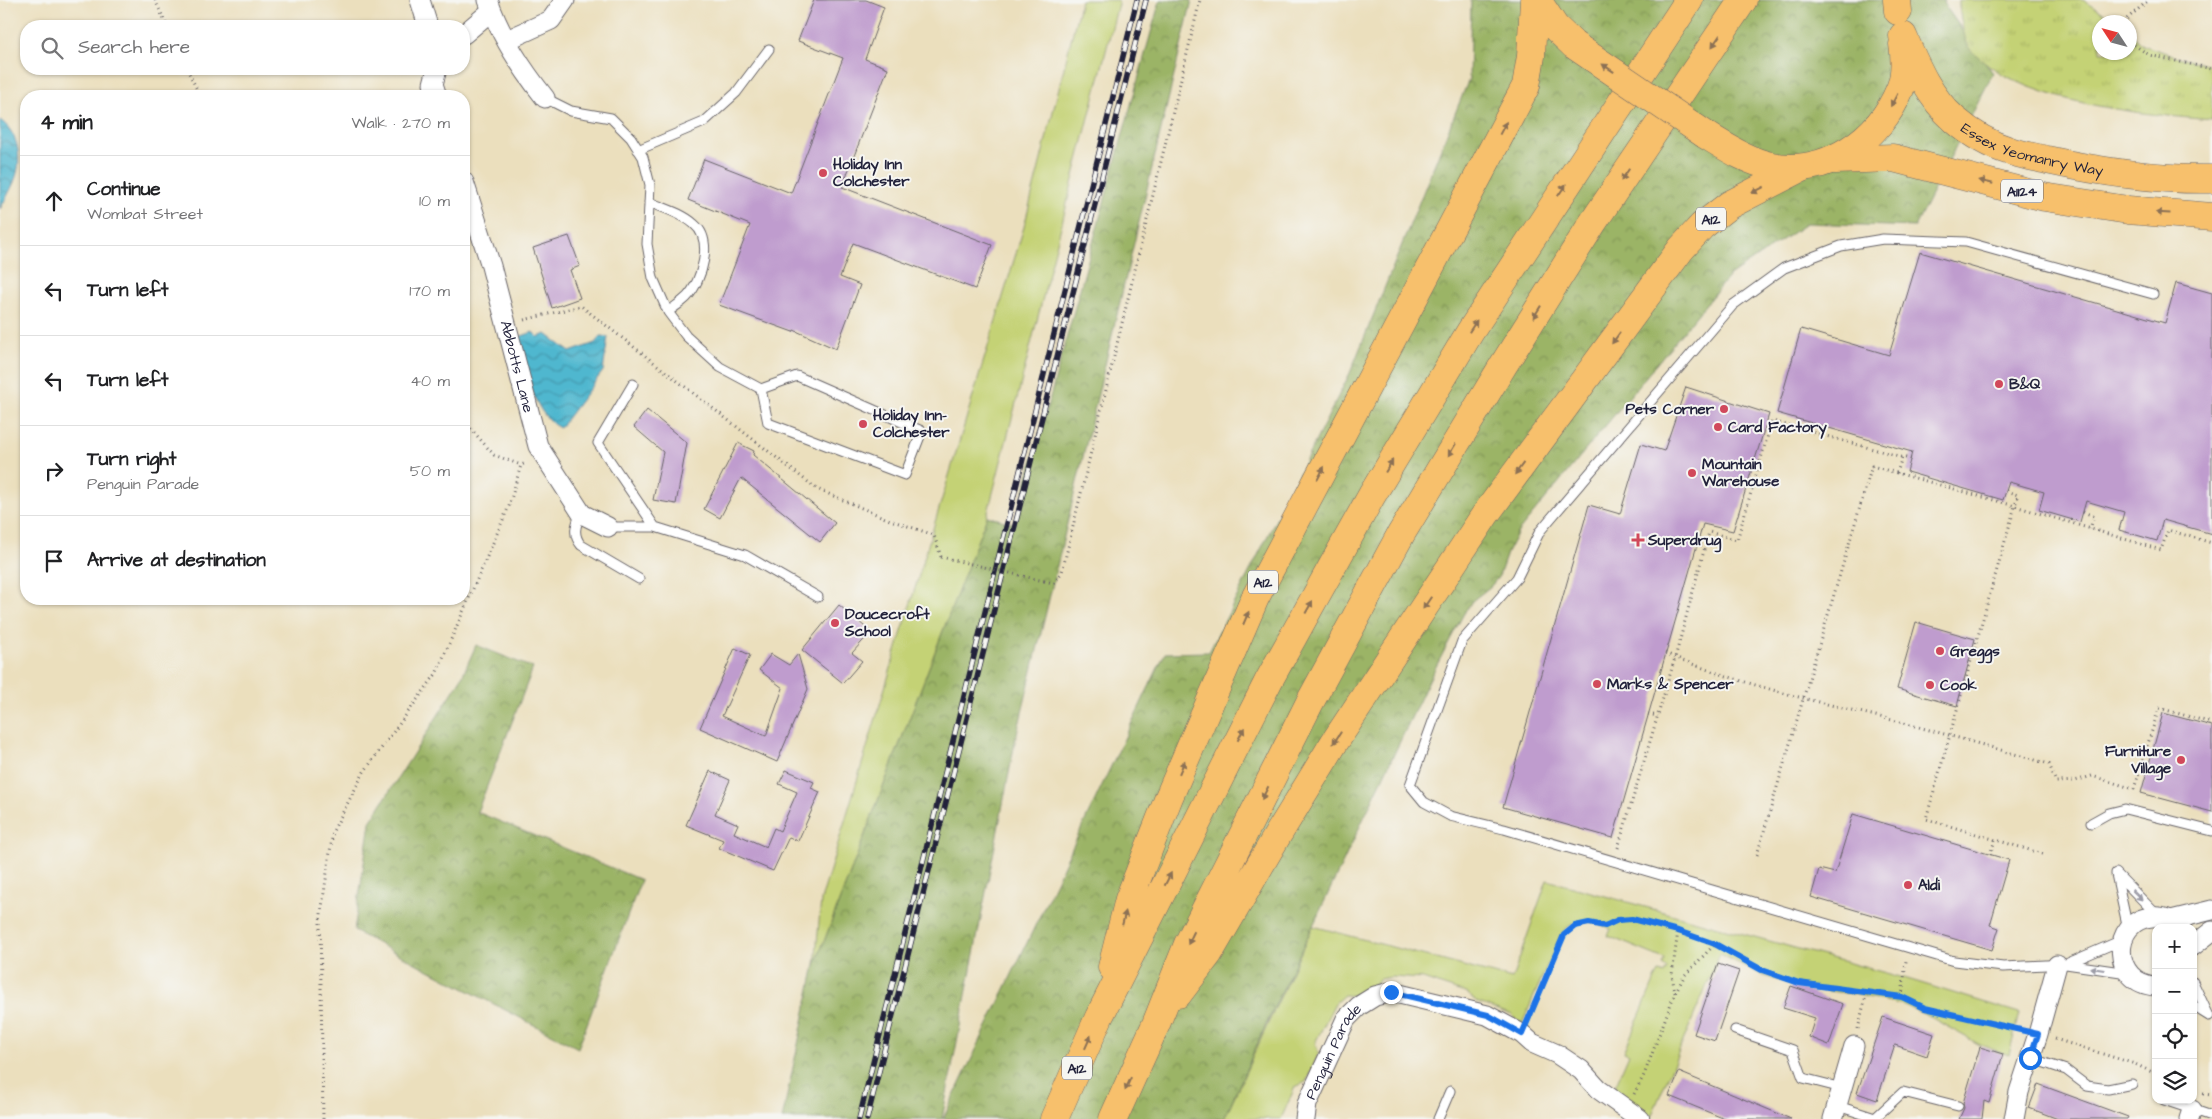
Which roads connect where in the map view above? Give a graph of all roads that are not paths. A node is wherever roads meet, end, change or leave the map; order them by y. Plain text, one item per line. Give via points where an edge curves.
1 (420, 0) edge
2 (565, 0) edge
3 (1536, 0) edge
4 (1689, 0) edge
5 (1743, 0) edge
6 (490, 6) edge
7 (1897, 12) edge
8 (426, 20) edge
9 (470, 28) edge
10 (507, 40) junction
11 (769, 49) dead end
12 (436, 75) edge
13 (434, 90) edge
14 (545, 98) joint
15 (638, 150) junction
16 (1834, 160) junction
17 (1801, 168) junction
18 (2212, 179) edge
19 (470, 202) edge
20 (649, 202) junction
21 (2212, 217) edge
22 (2153, 294) dead end
23 (668, 312) junction
24 (632, 384) dead end
25 (761, 389) junction
26 (581, 512) junction
27 (608, 527) joint
28 (655, 527) junction
29 (639, 579) dead end
30 (818, 597) dead end
31 (2091, 823) dead end
32 (2212, 831) edge
33 (2212, 910) edge
34 (2170, 921) edge
35 (2212, 931) edge
36 (2125, 935) junction
37 (2197, 943) edge
38 (2061, 965) junction
39 (2128, 973) junction
40 (2152, 986) edge
41 (2197, 990) edge
42 (2197, 1009) edge
43 (1099, 1017) junction
44 (2210, 1017) edge
45 (1156, 1024) junction
46 (1735, 1030) dead end
47 (1854, 1046) road end
48 (2030, 1058) junction
49 (2132, 1084) dead end
50 (1450, 1091) dead end
51 (1838, 1104) edge
52 (2171, 1104) edge
53 (1958, 1106) dead end
54 (1633, 1115) edge
55 (2191, 1115) edge
56 (2212, 1116) edge
57 (1054, 1119) edge
58 (1113, 1119) edge
59 (1305, 1119) edge
60 (1438, 1119) edge
61 (2014, 1119) edge

1 - 8 street
2 - 10 street via 551,20
17 -> 3 main road, bridge via 1770,166 1737,153 1706,135 1574,44 1555,27
43 -> 3 main road, A12 via 1129,899 1168,797 1255,598 1526,86
43 -> 4 main road, A12 via 1269,680 1372,495 1470,332
5 -> 45 main road, A12 via 1592,224 1401,534 1310,702 1201,918
6 - 9 street
6 - 10 street
7 -> 16 main road via 1905,63 1901,88 1890,109 1867,138
7 - 18 main road, Essex Yeomanry Way / A1124 via 1918,71 1933,96 1954,119 1984,140 2010,151 2064,164 2126,174
10 - 14 street via 527,76
11 - 15 lane via 736,93 704,122
12 - 13 street
14 - 15 lane via 571,111 611,118
15 - 20 lane via 650,185
16 - 17 main road
21 -> 16 main road, A1124 via 2128,210 2044,197 1893,158
17 -> 45 main road, A12 via 1729,205 1702,226 1682,249 1485,515 1334,743 1209,953
19 - 26 street, Abbotts Lane via 538,446
20 - 23 lane via 648,253 653,278
20 - 23 lane via 695,224 703,233 706,244 693,289
22 - 38 lane via 1966,242 1882,239 1841,246 1784,268 1733,305 1540,531 1517,578 1462,641 1410,785 1424,802 1450,816 1954,961 2003,967
23 - 25 lane via 686,336 720,367
24 - 28 lane via 598,443
25 - 25 lane via 768,423 905,475 922,431 796,376
26 - 27 street, Abbotts Lane
26 - 29 lane via 575,528 576,539 581,545
27 - 28 lane
28 - 30 lane via 745,555
31 - 32 lane via 2125,809
33 - 34 street
34 - 36 street via 2147,917 2136,922
36 -> 34 lane via 2116,873
35 - 37 street
36 - 38 lane
36 - 39 street via 2122,957
39 -> 38 lane
38 - 48 street
39 - 40 street via 2137,981
41 - 44 lane
42 - 44 lane
57 -> 43 main road, A12
45 -> 58 main road, A12
46 - 51 lane via 1793,1050 1803,1078
47 - 51 street
48 - 49 lane via 2066,1070 2087,1086 2108,1089
48 - 61 street
50 - 60 lane
51 - 53 lane via 1875,1118 1903,1092
52 - 55 lane
54 - 59 street, Penguin Parade via 1557,1054 1532,1043 1488,1015 1391,992 1375,996 1346,1019 1307,1104
55 - 56 lane

